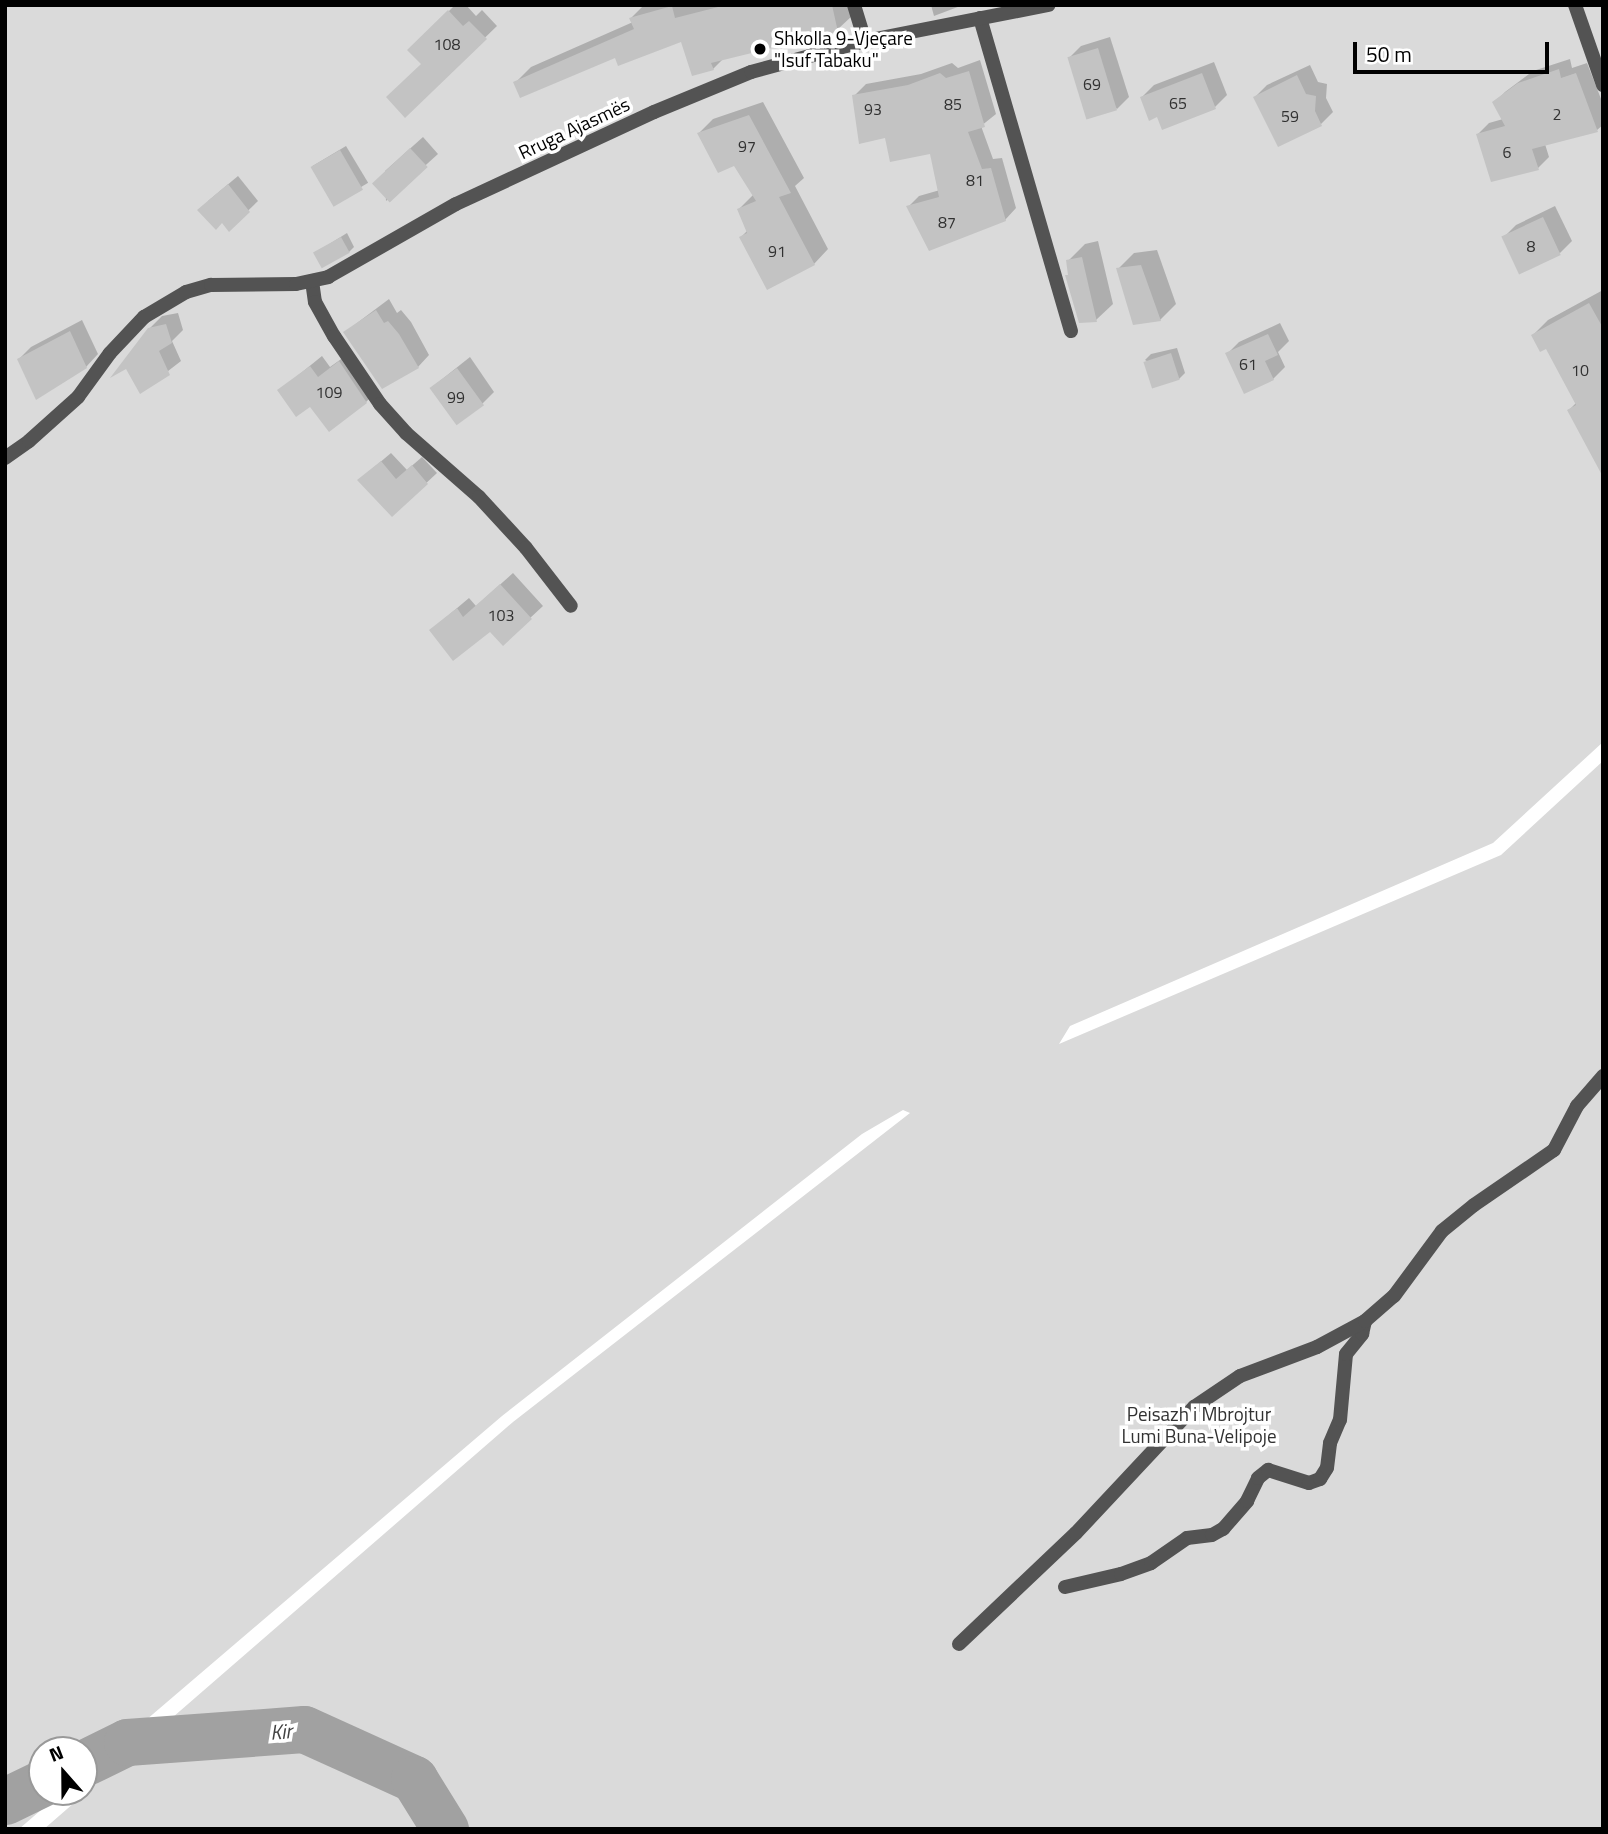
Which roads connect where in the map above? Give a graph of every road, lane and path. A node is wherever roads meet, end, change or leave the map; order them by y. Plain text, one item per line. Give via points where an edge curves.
1 (854, 5) edge
2 (1048, 5) edge
3 (1575, 5) edge
4 (1032, 7) edge
5 (980, 18) junction
6 (865, 41) junction
7 (1603, 85) edge
8 (312, 281) junction
9 (1071, 331) dead end
10 (5, 458) edge
11 (571, 606) dead end
12 (1603, 1076) edge
13 (1365, 1321) junction
14 (1065, 1587) dead end
15 (959, 1644) dead end

1 - 6 street
2 - 4 street, Rruga Ajasmës
3 - 7 street
4 - 5 street, Rruga Ajasmës
5 - 6 street, Rruga Ajasmës
5 - 9 street
6 - 8 street, Rruga Ajasmës via 710,88 456,204 350,266
8 - 10 street, Rruga Ajasmës via 211,285 163,304 125,337 59,416
8 - 11 street via 315,302 380,404 479,497
12 - 13 street via 1577,1106 1554,1150 1442,1231 1394,1296
13 - 14 street via 1362,1334 1346,1354 1340,1420 1320,1479 1309,1483 1268,1470 1258,1478 1236,1517 1217,1532 1187,1538 1151,1563 1121,1574
13 - 15 street via 1317,1347 1240,1376 1194,1407 1076,1533

